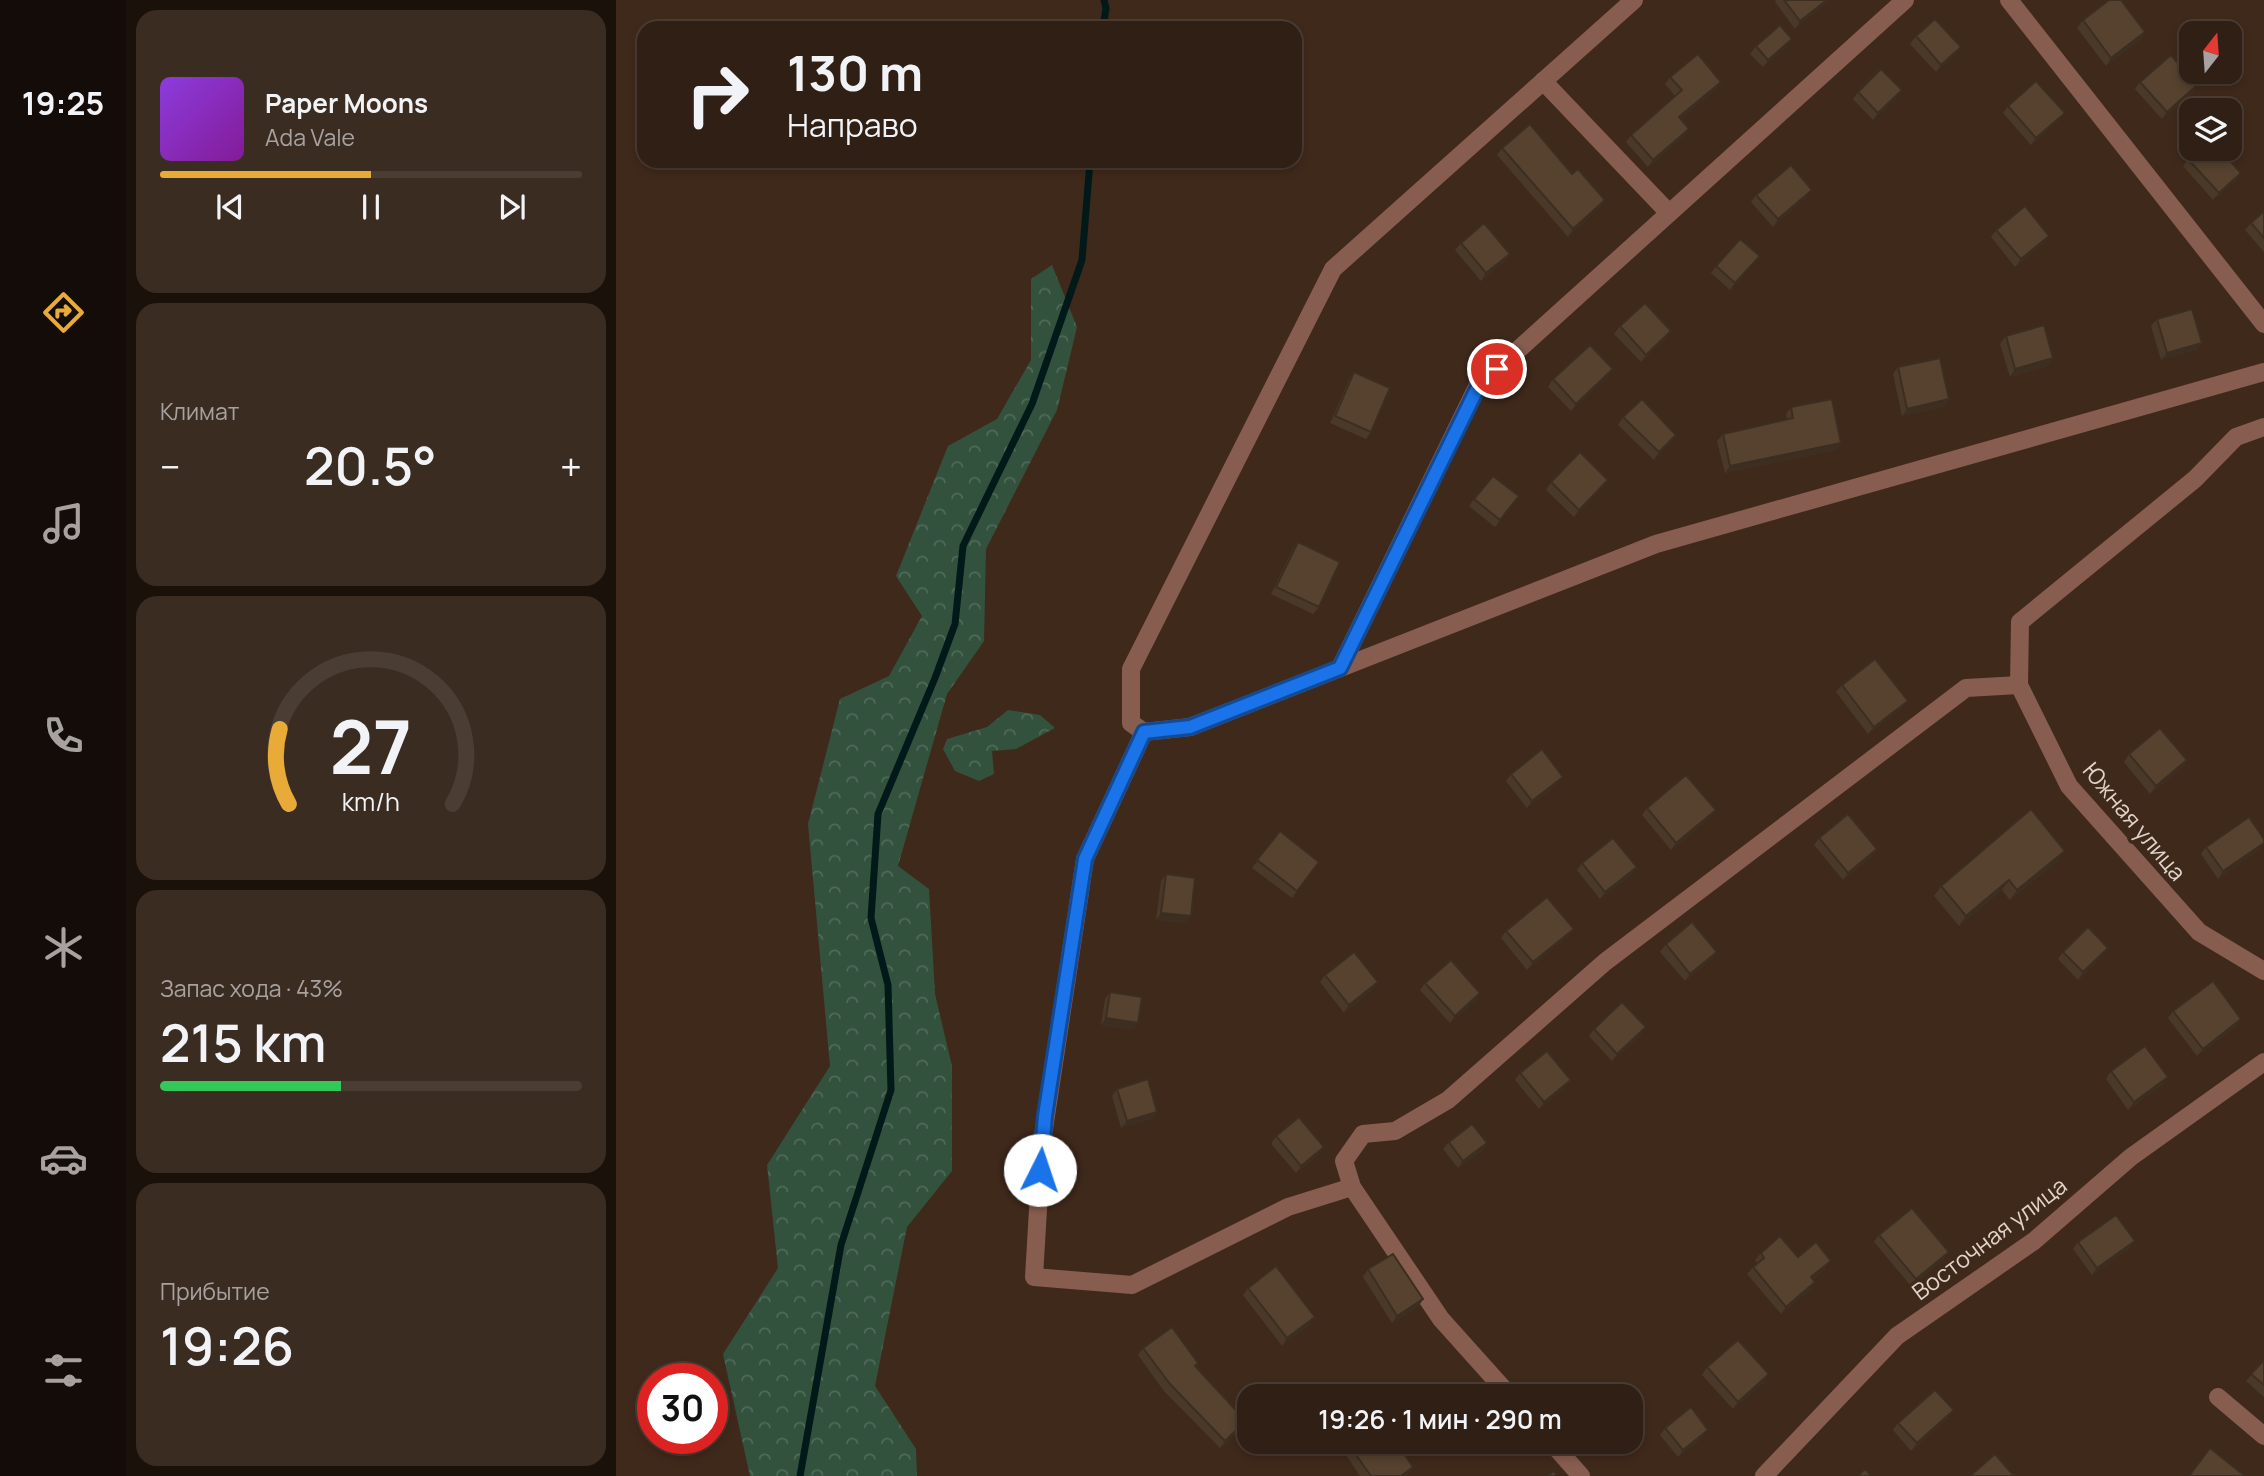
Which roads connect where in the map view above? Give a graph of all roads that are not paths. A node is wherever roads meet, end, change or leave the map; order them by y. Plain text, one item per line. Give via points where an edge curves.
1 (1634, 0) edge
2 (1905, 0) edge
3 (2009, 0) edge
4 (1543, 81) junction
5 (1669, 213) junction
6 (2264, 324) edge
7 (2264, 372) edge
8 (2264, 427) edge
9 (1340, 668) junction
10 (2020, 685) junction
11 (1144, 732) junction
12 (2264, 971) edge
13 (2264, 1062) edge
14 (1352, 1187) junction
15 (1499, 1384) edge
16 (2218, 1397) dead end
17 (2264, 1436) edge
18 (1562, 1454) edge
19 (1581, 1476) edge
20 (1764, 1476) edge

1 - 4 street
2 - 5 street
3 - 6 street
4 - 5 street
4 - 11 street via 1333,269 1131,669 1131,723
5 - 9 street via 1478,387
7 - 9 street via 1656,544
8 - 10 street, Южная улица via 2236,437 2195,479 2020,622
9 - 11 street via 1190,727
10 - 12 street, Южная улица via 2069,786 2199,932
10 - 14 street via 1966,688 1605,962 1448,1100 1395,1131 1363,1134 1344,1161
11 - 14 street via 1085,859 1042,1142 1034,1277 1132,1285 1288,1207
13 - 20 street, Восточная улица via 2131,1157 2034,1241 1897,1336
14 - 15 street via 1441,1319
16 - 17 street
18 - 19 street

